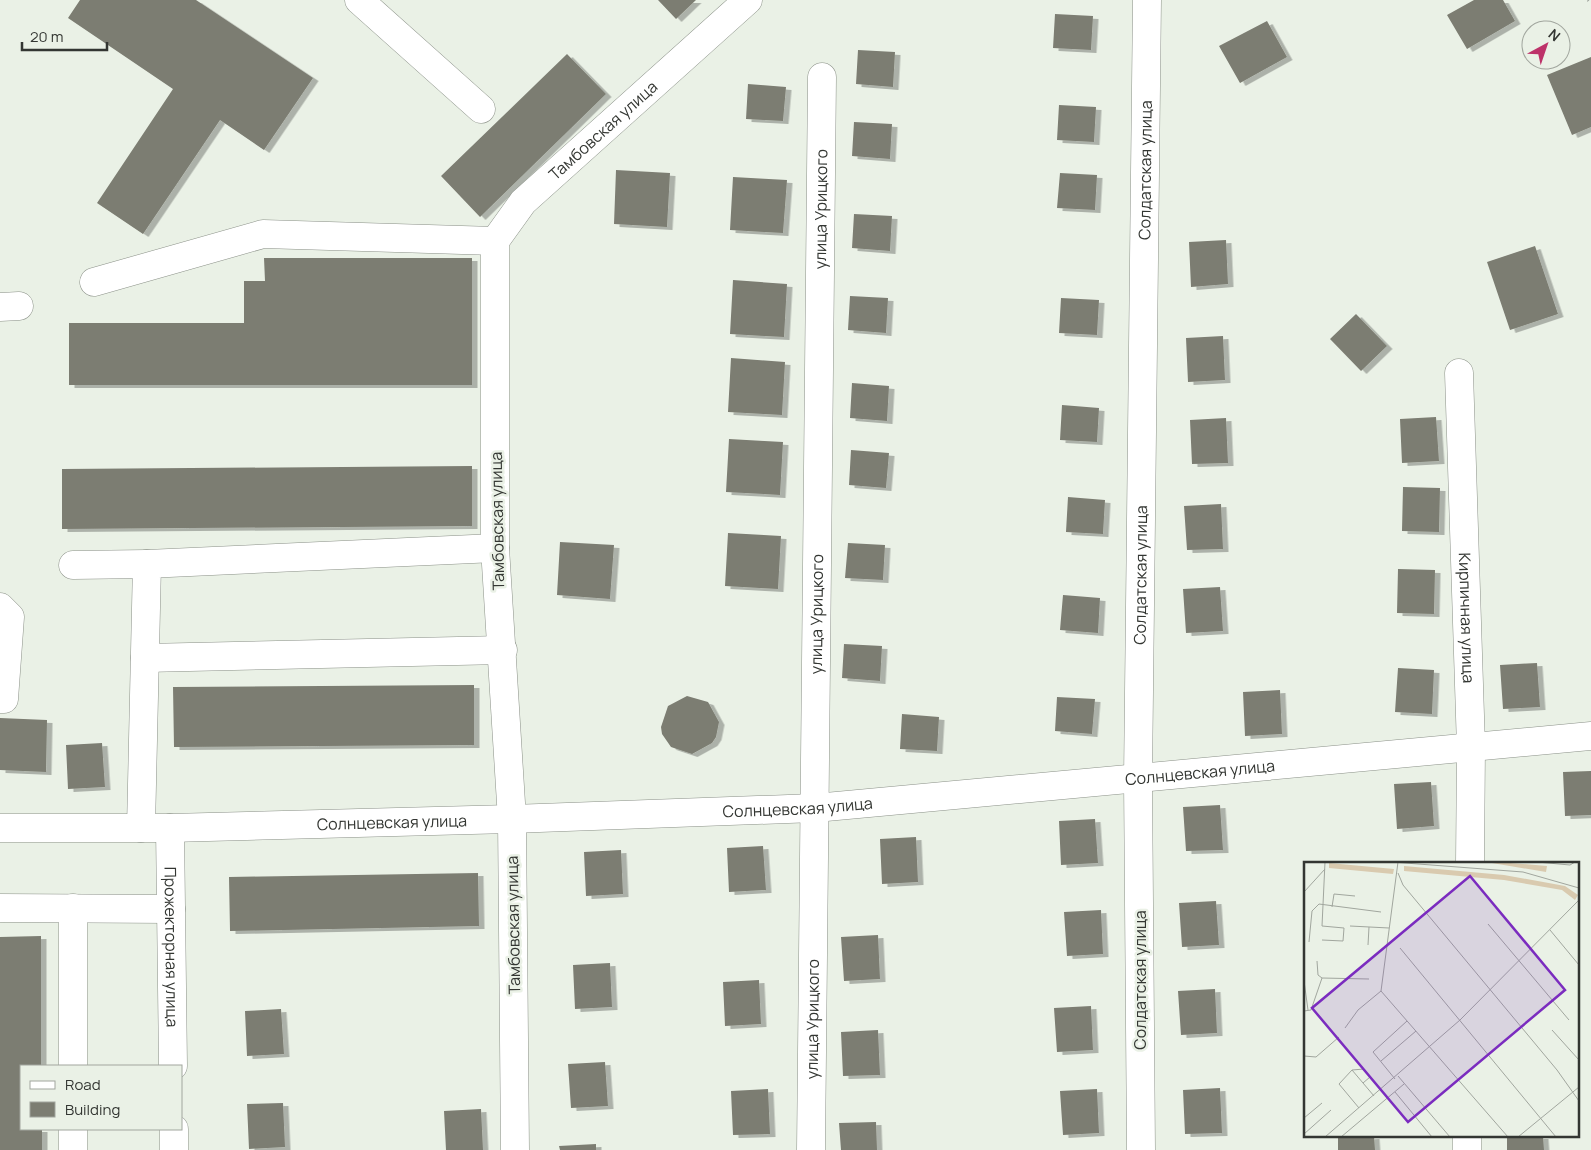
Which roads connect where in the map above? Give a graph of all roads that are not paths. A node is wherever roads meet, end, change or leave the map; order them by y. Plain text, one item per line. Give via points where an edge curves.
1 (359, 0) edge
2 (748, 0) edge
3 (1147, 0) edge
4 (822, 77) dead end
5 (481, 109) dead end
6 (495, 241) junction
7 (94, 282) dead end
8 (1459, 373) dead end
9 (496, 548) junction
10 (147, 564) junction
11 (73, 565) dead end
12 (0, 607) edge
13 (503, 650) junction
14 (145, 658) junction
15 (0, 699) edge
16 (1591, 736) edge
17 (1471, 747) junction
18 (1138, 779) junction
19 (815, 808) junction
20 (512, 819) junction
21 (0, 828) edge
22 (141, 828) junction
23 (170, 828) junction
24 (1470, 862) edge
25 (0, 908) edge
26 (73, 908) junction
27 (171, 909) junction
28 (73, 1065) edge
29 (173, 1065) edge
30 (73, 1130) edge
31 (174, 1130) edge
32 (73, 1150) edge
33 (174, 1150) edge
34 (514, 1150) edge
35 (811, 1150) edge
36 (1141, 1150) edge

1 - 5 street
2 - 6 street, Тамбовская улица via 523,202
3 - 18 street, Солдатская улица
4 - 19 street, улица Урицкого
6 - 7 street via 263,234
6 - 9 street, Тамбовская улица
8 - 17 street, Кирпичная улица
9 - 10 street
9 - 13 street, Тамбовская улица
10 - 11 street
10 - 14 street
12 - 15 street via 10,617 4,699
13 - 14 street
13 - 20 street, Тамбовская улица
14 - 22 street
16 - 17 street, Солнцевская улица
17 - 18 street, Солнцевская улица
17 - 24 street, Кирпичная улица
18 - 19 street, Солнцевская улица
18 - 36 street, Солдатская улица
19 - 20 street, Солнцевская улица
19 - 35 street, улица Урицкого
20 - 23 street, Солнцевская улица
20 - 34 street, Тамбовская улица
21 - 22 street, Солнцевская улица
22 - 23 street, Солнцевская улица
23 - 27 street, Прожекторная улица
25 - 26 street
26 - 27 street
26 - 28 street
27 - 29 street, Прожекторная улица
30 - 32 street
31 - 33 street

